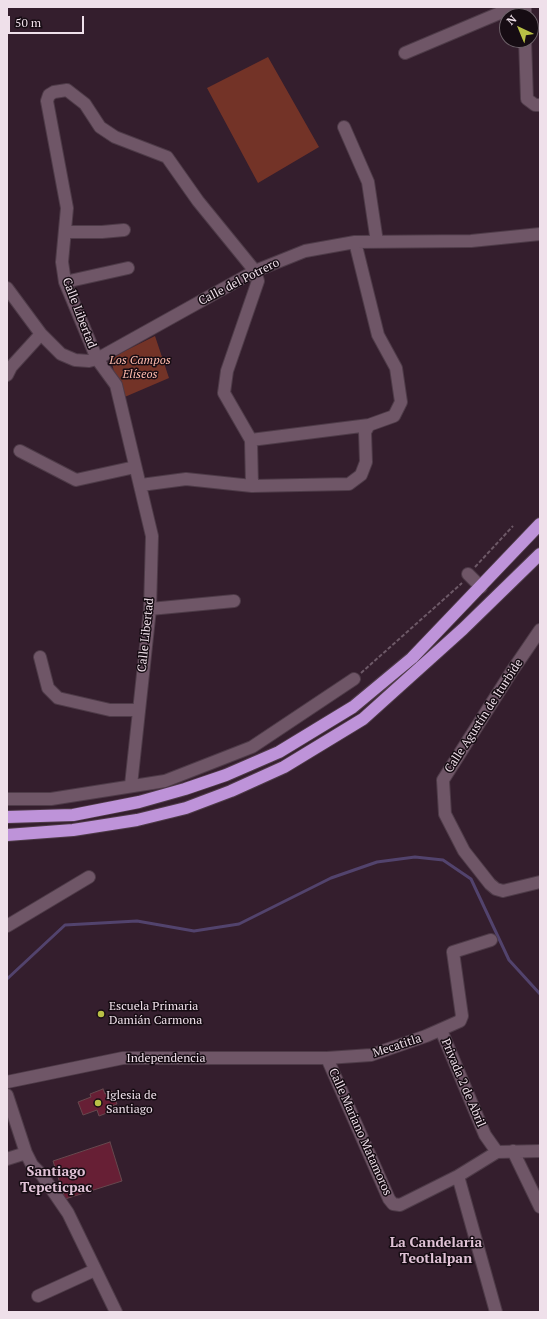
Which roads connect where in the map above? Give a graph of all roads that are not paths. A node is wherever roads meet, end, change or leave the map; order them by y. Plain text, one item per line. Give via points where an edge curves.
1 (514, 7) edge
2 (525, 48) edge
3 (405, 52) dead end
4 (540, 105) edge
5 (344, 127) dead end
6 (124, 230) dead end
7 (64, 232) junction
8 (540, 234) edge
9 (355, 242) junction
10 (377, 242) junction
11 (128, 268) dead end
12 (255, 271) junction
13 (65, 282) junction
14 (7, 288) edge
15 (41, 334) junction
16 (97, 359) junction
17 (7, 375) edge
18 (369, 425) junction
19 (251, 440) junction
20 (20, 451) dead end
21 (135, 468) junction
22 (141, 485) junction
23 (252, 486) junction
24 (540, 524) edge
25 (540, 554) edge
26 (468, 574) road end
27 (481, 587) junction
28 (234, 601) dead end
29 (150, 609) junction
30 (540, 630) edge
31 (40, 657) dead end
32 (354, 679) road end
33 (138, 710) junction
34 (131, 785) junction
35 (7, 799) edge
36 (7, 817) edge
37 (7, 835) edge
38 (89, 878) dead end
39 (540, 882) edge
40 (7, 926) edge
41 (492, 940) dead end
42 (441, 1030) junction
43 (327, 1058) junction
44 (7, 1082) edge
45 (7, 1096) edge
46 (514, 1151) junction
47 (540, 1151) edge
48 (496, 1152) junction
49 (26, 1153) junction
50 (7, 1159) edge
51 (458, 1176) junction
52 (540, 1207) edge
53 (95, 1270) junction
54 (38, 1296) dead end
55 (116, 1312) edge
56 (496, 1312) edge

1 - 3 street
2 - 4 street via 527,99 535,105
5 - 10 street via 368,182
6 - 7 street
7 - 12 street, Calle Libertad via 67,208 47,101 54,92 68,90 85,104 100,127 116,137 167,157
7 - 13 street, Calle Libertad via 62,262
8 - 10 street, Calle del Potrero via 471,241
9 - 10 street, Calle del Potrero
9 - 12 street, Calle del Potrero via 305,251
9 - 18 street via 378,335 396,368 401,402 394,416
11 - 13 street
12 - 16 street, Calle del Potrero
12 - 19 street via 258,281 227,371 224,393
13 - 16 street, Calle Libertad
14 - 15 street, Calle del Potrero
15 - 16 street, Calle del Potrero via 61,354 75,360
15 - 17 street via 11,367
16 - 21 street, Calle Libertad via 116,385
18 - 19 street
18 - 23 street via 366,432 366,462 361,475 349,484
19 - 23 street
20 - 21 street via 76,480
21 - 22 street, Calle Libertad
22 - 23 street via 186,479
22 - 29 street, Calle Libertad via 152,536
24 - 27 highway
25 - 37 highway via 452,639 363,719 284,767 186,808 137,820 72,830
26 - 27 street
27 - 36 highway via 412,658 353,707 280,752 226,775 139,802 73,815
28 - 29 street
29 - 33 street, Calle Libertad
30 - 39 street, Calle Agustín de Iturbide via 443,780 445,814 464,851 490,884 496,890 503,891
31 - 33 street via 48,688 58,698 110,710
32 - 34 street via 252,747 165,781
33 - 34 street, Calle Libertad
34 - 35 street via 51,799
38 - 40 street
41 - 42 street, Privada 2 de Abril via 453,952 462,1019
42 - 43 street, Mecatitla via 371,1055
42 - 48 street, Privada 2 de Abril via 485,1135
43 - 44 street, Independencia via 123,1058
43 - 51 street, Calle Mariano Matamoros via 393,1204 400,1205
45 - 49 street
46 - 47 street
46 - 48 street
46 - 52 street
48 - 51 street
49 - 50 street
49 - 53 street via 68,1213
51 - 56 street
53 - 54 street
53 - 55 street

